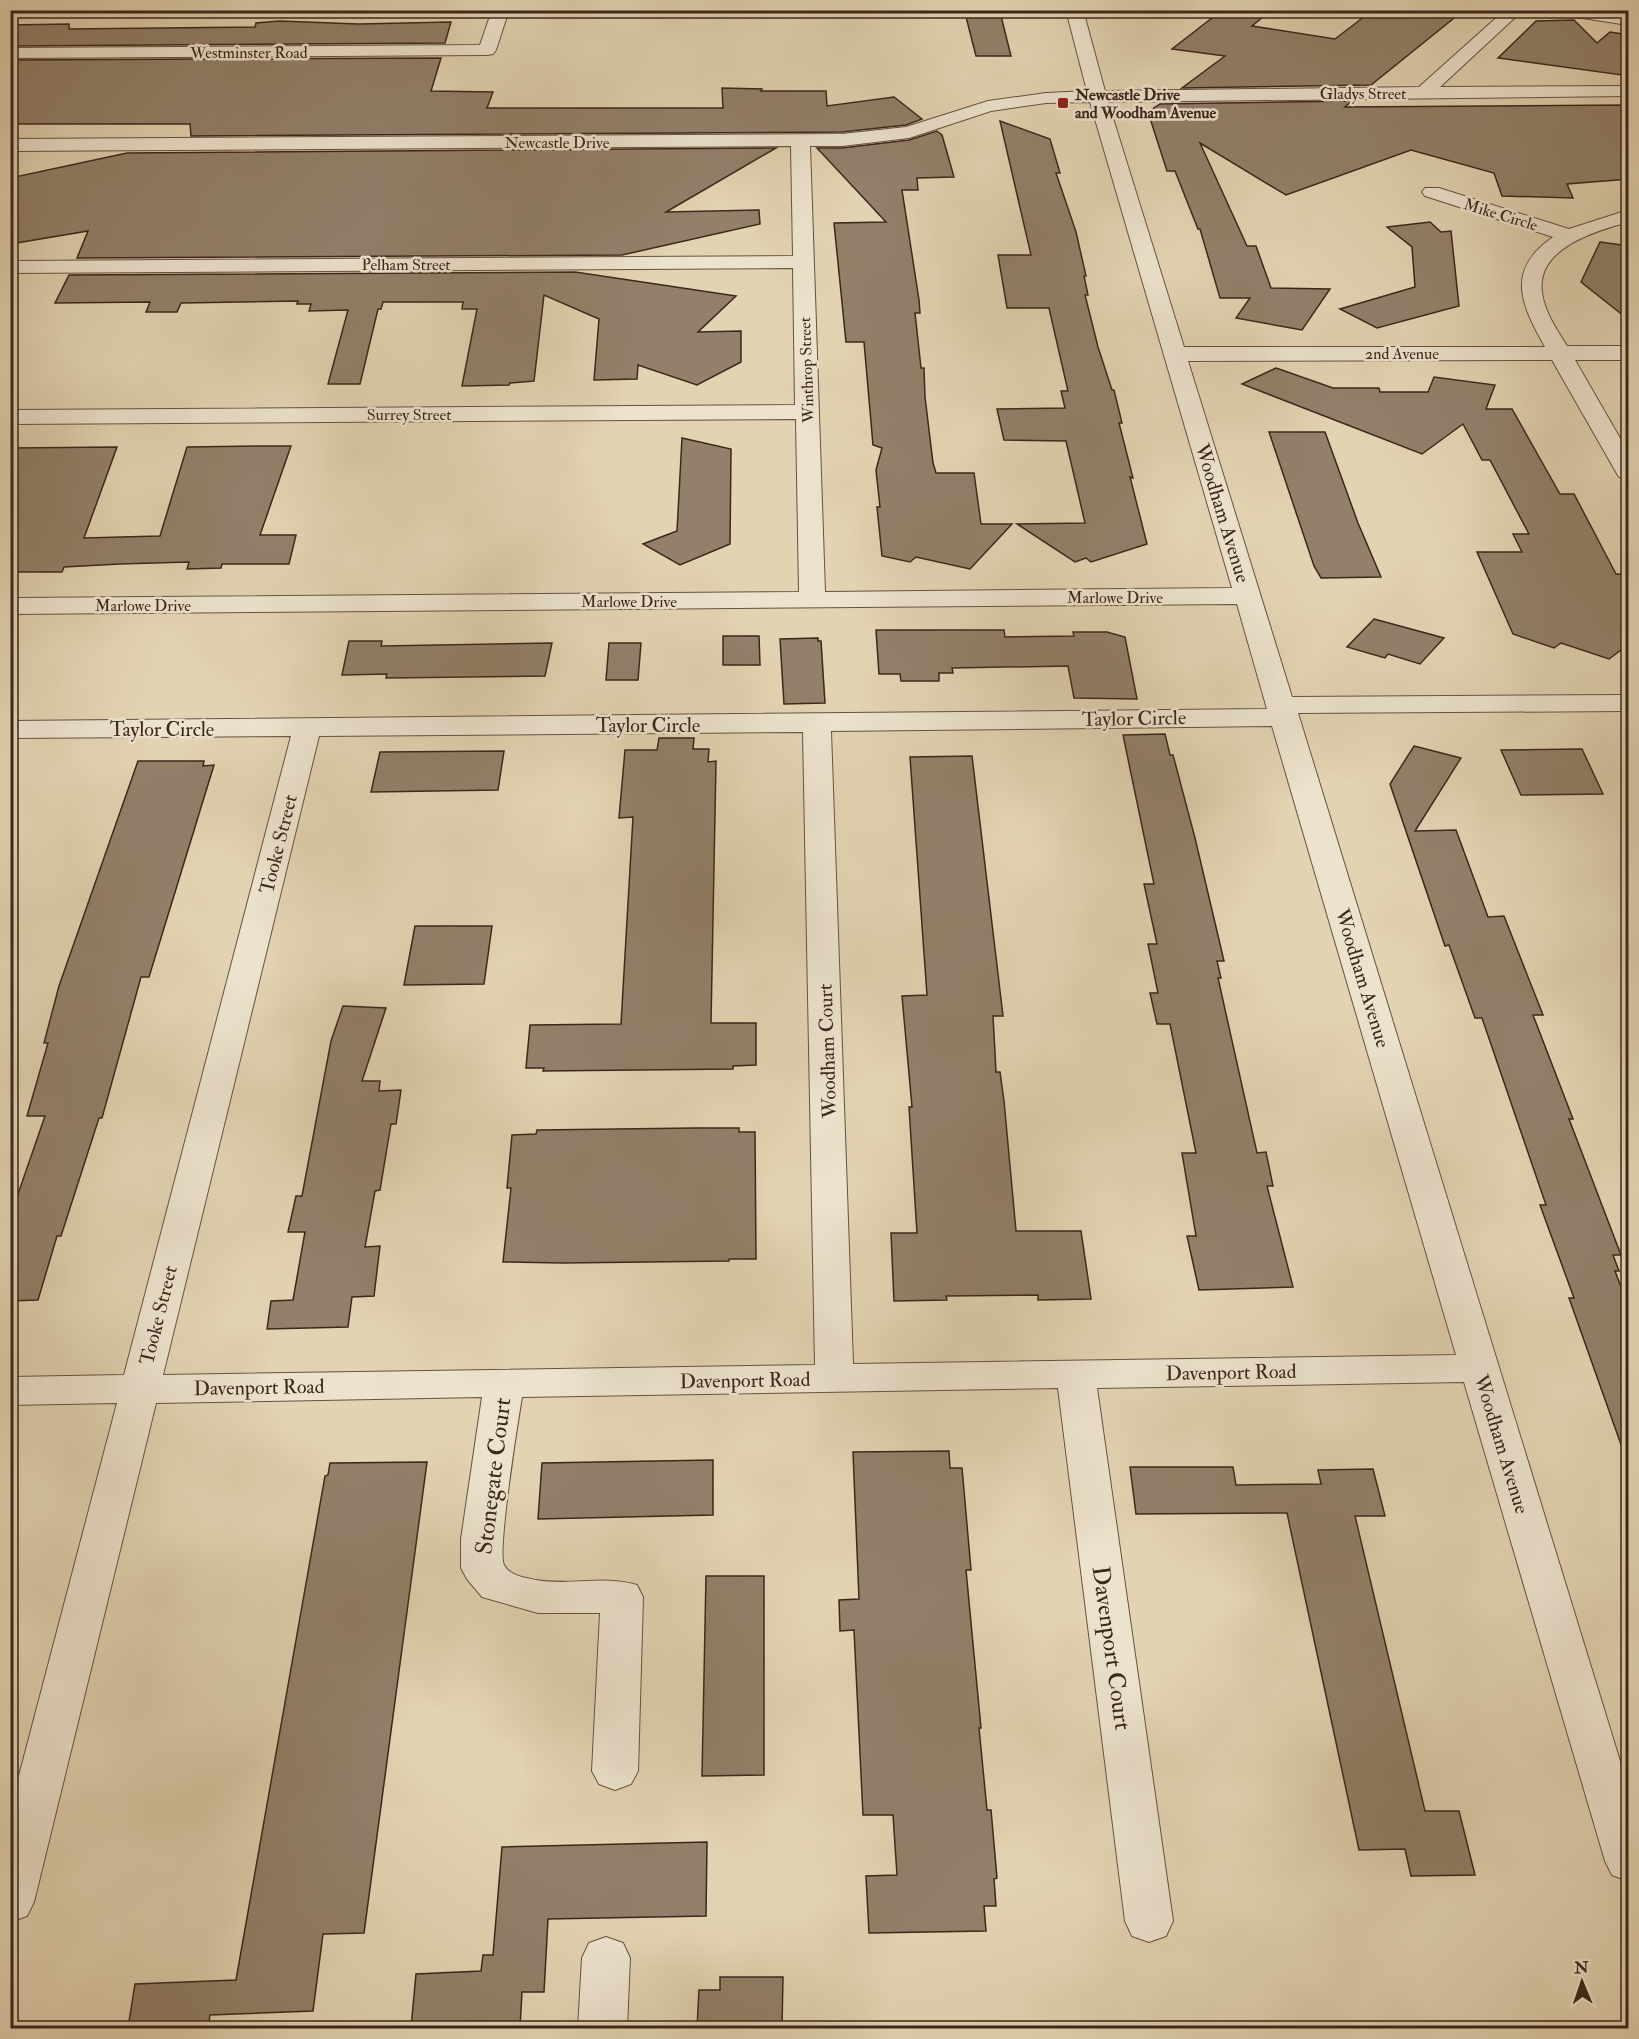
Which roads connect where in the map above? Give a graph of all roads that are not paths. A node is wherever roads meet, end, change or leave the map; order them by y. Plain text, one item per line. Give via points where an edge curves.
1 (501, 10) edge
2 (1074, 10) edge
3 (1515, 10) edge
4 (1563, 10) edge
5 (1629, 20) edge
6 (10, 53) edge
7 (1629, 91) edge
8 (1424, 92) junction
9 (1098, 96) junction
10 (800, 140) junction
11 (10, 145) edge
12 (1432, 192) dead end
13 (1629, 216) edge
14 (1570, 236) junction
15 (802, 262) junction
16 (10, 267) edge
17 (1559, 352) junction
18 (1629, 353) edge
19 (1175, 354) junction
20 (807, 411) junction
21 (10, 417) edge
22 (1629, 472) edge
23 (1248, 596) junction
24 (812, 600) junction
25 (10, 606) edge
26 (1629, 703) edge
27 (1284, 711) junction
28 (817, 723) junction
29 (307, 728) junction
30 (10, 730) edge
31 (1479, 1368) junction
32 (1076, 1374) junction
33 (834, 1378) junction
34 (504, 1383) junction
35 (139, 1389) junction
36 (10, 1391) edge
37 (615, 1771) dead end
38 (1629, 1861) edge
39 (10, 1902) edge
40 (1149, 1921) dead end
41 (606, 1958) dead end
42 (602, 2028) edge

1 - 6 street, Westminster Road via 487,51
2 - 9 street, Woodham Avenue
3 - 8 street
4 - 5 street
7 - 8 street, Gladys Street
8 - 9 street, Gladys Street
9 - 10 street, Newcastle Drive via 1004,103 897,134
9 - 19 street, Woodham Avenue
10 - 11 street, Newcastle Drive
10 - 15 street, Winthrop Street
12 - 14 street, Mike Circle
13 - 14 street
14 - 17 street via 1546,255 1531,279 1536,308
15 - 16 street, Pelham Street
15 - 20 street, Winthrop Street
17 - 18 street, 2nd Avenue
17 - 19 street, 2nd Avenue
17 - 22 street
19 - 23 street, Woodham Avenue
20 - 21 street, Surrey Street
20 - 24 street, Winthrop Street
23 - 24 street, Marlowe Drive
23 - 27 street, Woodham Avenue
24 - 25 street, Marlowe Drive
26 - 27 street, Taylor Circle
27 - 28 street, Taylor Circle
27 - 31 street, Woodham Avenue
28 - 29 street, Taylor Circle
28 - 33 street, Woodham Court
29 - 30 street, Taylor Circle
29 - 35 street, Tooke Street
31 - 32 street, Davenport Road
31 - 38 street, Woodham Avenue
32 - 33 street, Davenport Road
32 - 40 street, Davenport Court
33 - 34 street, Davenport Road
34 - 35 street, Davenport Road
34 - 37 street, Stonegate Court via 482,1539 482,1568 497,1586 538,1597 622,1597
35 - 36 street, Davenport Road
35 - 39 street, Tooke Street
41 - 42 street

